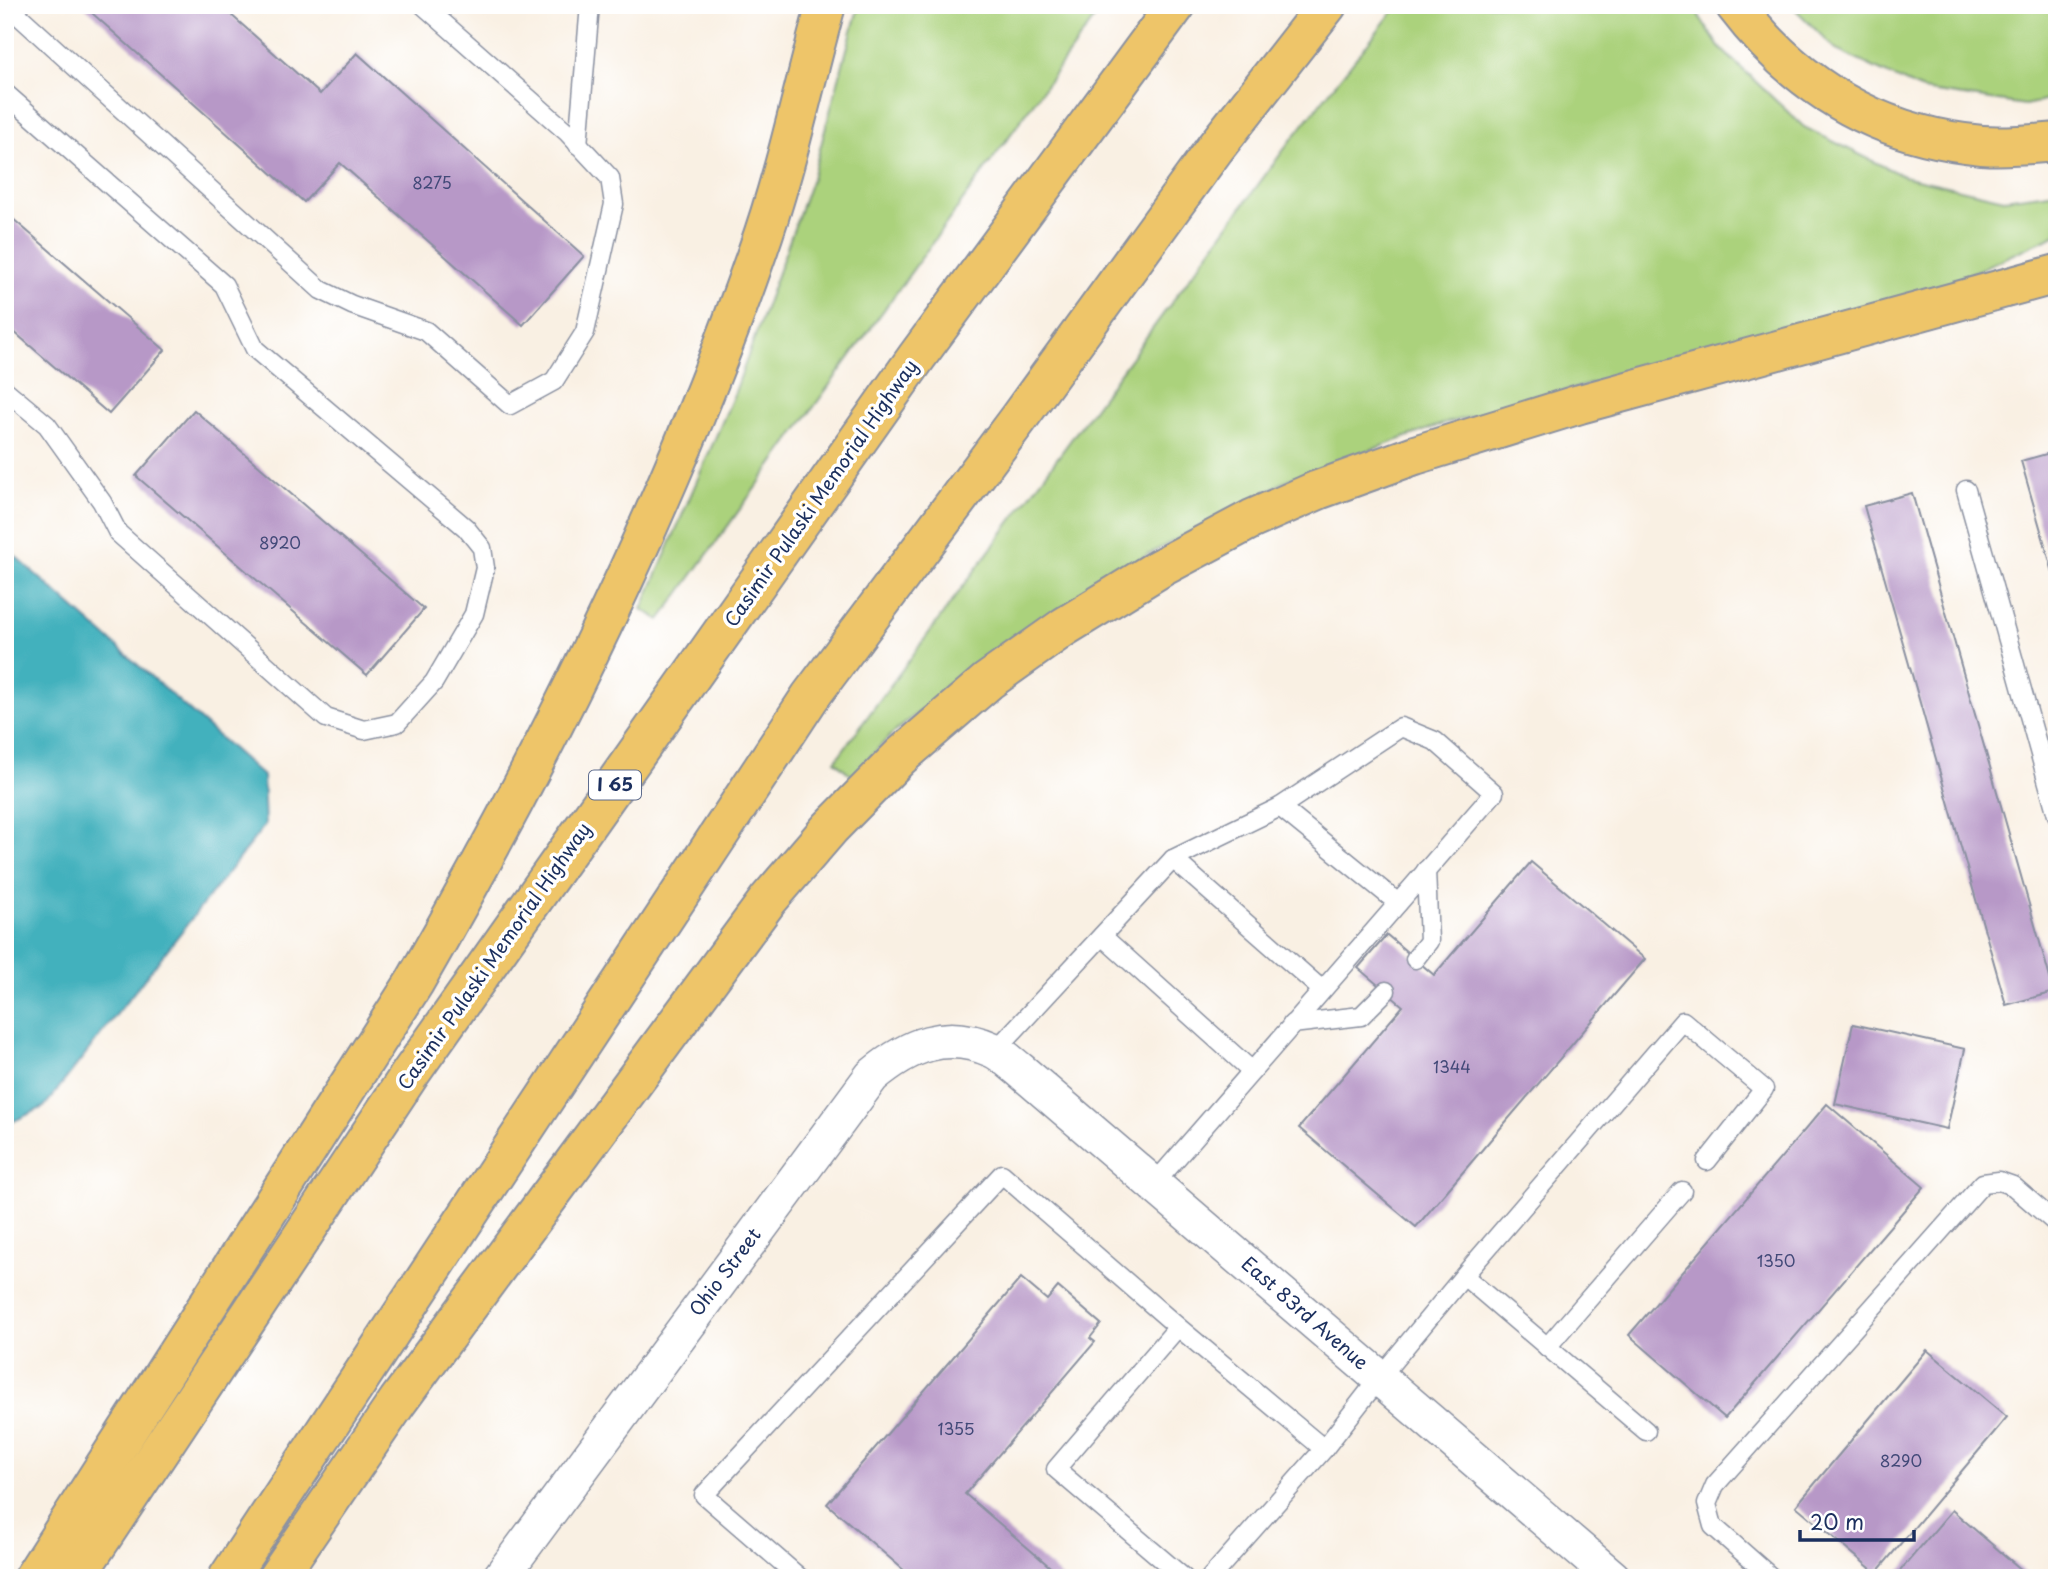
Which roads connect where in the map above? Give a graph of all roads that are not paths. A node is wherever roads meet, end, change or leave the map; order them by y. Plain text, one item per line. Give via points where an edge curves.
1 (7, 5) edge
2 (423, 5) edge
3 (826, 5) edge
4 (1176, 5) edge
5 (1326, 5) edge
6 (1735, 5) edge
7 (586, 8) edge
8 (5, 93) edge
9 (2057, 142) edge
10 (578, 145) junction
11 (2057, 274) edge
12 (5, 390) edge
13 (1966, 489) dead end
14 (1280, 807) junction
15 (2057, 815) edge
16 (1173, 859) junction
17 (1426, 870) junction
18 (1398, 903) junction
19 (1102, 936) junction
20 (1415, 958) dead end
21 (1322, 990) junction
22 (1386, 991) dead end
23 (1292, 1024) junction
24 (995, 1051) junction
25 (1252, 1071) junction
26 (1707, 1161) dead end
27 (1154, 1184) junction
28 (1682, 1191) dead end
29 (2057, 1224) edge
30 (1464, 1276) junction
31 (1178, 1327) junction
32 (1547, 1347) junction
33 (1380, 1377) junction
34 (1646, 1431) dead end
35 (1324, 1449) junction
36 (33, 1578) edge
37 (75, 1578) edge
38 (228, 1578) edge
39 (277, 1578) edge
40 (500, 1578) edge
41 (800, 1578) edge
42 (1184, 1578) edge
43 (1210, 1578) edge
44 (1613, 1578) edge
45 (1772, 1578) edge

1 - 10 lane via 321,290 426,331 510,405 554,382 584,332 614,204 610,178
2 - 10 lane
3 - 36 highway via 758,250 688,434 571,691 414,983
4 - 37 highway, Casimir Pulaski Memorial Highway / I 65 via 916,358 410,1074
5 - 38 highway via 1215,148 810,697
6 - 9 highway via 1758,35 1817,88 1872,118 1931,138 1984,145
7 - 10 lane
8 - 12 lane via 224,285 255,349 466,528 482,548 485,568 474,614 433,682 397,723 364,730 326,718 118,533 102,502 47,425
11 - 39 highway via 1580,404 1318,490 1160,568 988,681 901,756 768,900 406,1390
13 - 15 lane
14 - 16 lane
14 - 17 lane via 1401,727 1435,741 1494,793
14 - 18 lane
16 - 19 lane
16 - 21 lane
17 - 18 lane
17 - 20 lane via 1429,941
18 - 21 lane
19 - 24 lane
19 - 25 lane
21 - 23 lane
22 - 23 lane via 1361,1016
23 - 25 lane
24 - 27 street, East 83rd Avenue
24 - 40 street, Ohio Street via 966,1041 939,1041 893,1057 872,1076
25 - 27 lane
26 - 30 lane via 1764,1089 1683,1021
27 - 33 street, East 83rd Avenue
28 - 32 lane
29 - 45 lane via 2013,1186 1999,1181 1983,1183 1715,1485 1707,1504 1713,1526
30 - 32 lane
30 - 33 lane
31 - 35 lane
31 - 41 lane via 1002,1174 704,1495
31 - 42 lane via 1056,1469
32 - 34 lane
33 - 35 lane
33 - 44 street, East 83rd Avenue
35 - 43 lane

